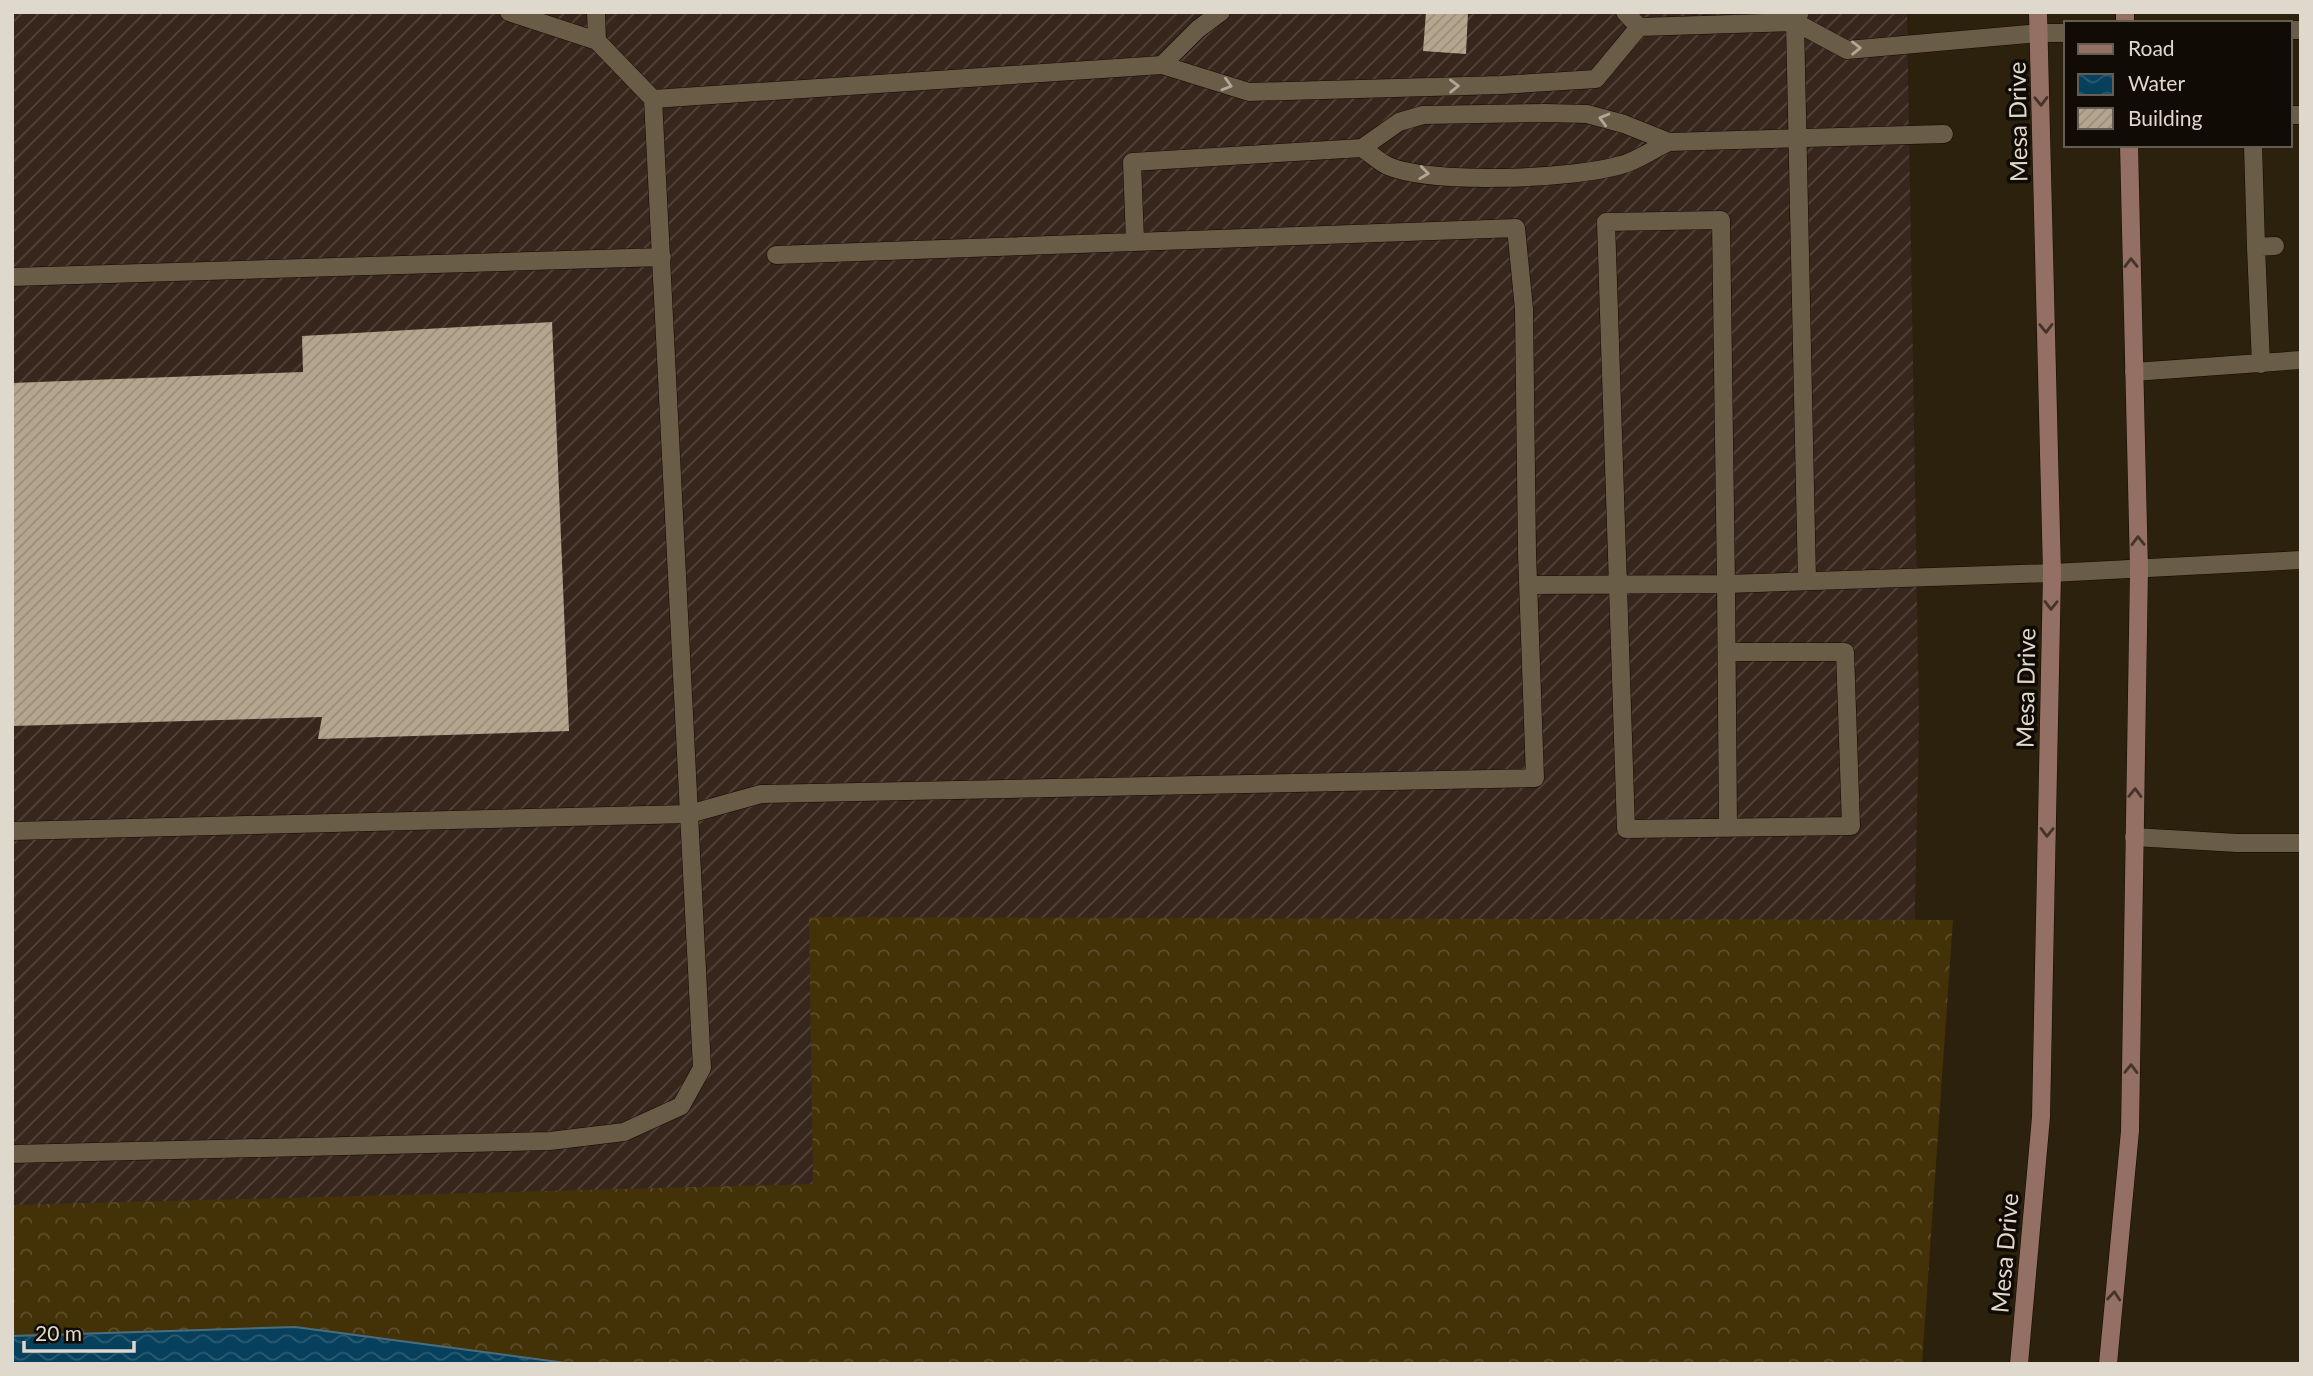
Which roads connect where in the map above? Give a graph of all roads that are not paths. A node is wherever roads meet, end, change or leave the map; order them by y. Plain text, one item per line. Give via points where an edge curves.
1 (509, 12) edge
2 (596, 12) edge
3 (1221, 12) edge
4 (1625, 12) edge
5 (2038, 12) edge
6 (1797, 17) edge
7 (1747, 19) edge
8 (1639, 27) junction
9 (2039, 33) junction
10 (2064, 33) edge
11 (597, 41) junction
12 (1162, 65) junction
13 (653, 99) junction
14 (1944, 134) dead end
15 (1796, 138) junction
16 (1669, 142) junction
17 (2129, 147) edge
18 (2253, 147) edge
19 (1362, 148) junction
20 (1135, 241) junction
21 (2275, 246) dead end
22 (2256, 247) junction
23 (776, 255) dead end
24 (662, 257) junction
25 (12, 277) edge
26 (2301, 360) edge
27 (2261, 364) junction
28 (2134, 372) junction
29 (2301, 561) edge
30 (2139, 569) junction
31 (2052, 573) junction
32 (1807, 581) junction
33 (1726, 584) junction
34 (1528, 585) junction
35 (1618, 585) junction
36 (1727, 652) junction
37 (689, 814) junction
38 (1728, 828) junction
39 (12, 831) edge
40 (2134, 837) junction
41 (2301, 843) edge
42 (12, 1154) edge
43 (2018, 1364) edge
44 (2108, 1364) edge

1 - 11 street
2 - 11 street
3 - 12 street
4 - 8 street
5 - 9 main road, Mesa Drive
6 - 7 street
6 -> 9 street via 1847,50
6 - 15 street
7 - 8 street
12 -> 8 street via 1249,92 1596,79
9 - 10 street
9 -> 31 main road, Mesa Drive
11 - 13 street
12 - 13 street
13 - 24 street
14 - 15 street
15 - 16 street
15 - 32 street
19 -> 16 street via 1387,165 1418,173 1542,176 1623,165
16 -> 19 street via 1587,114 1423,115 1399,122
28 -> 17 main road
18 - 22 street via 2260,174
19 - 20 street via 1132,162
20 - 23 street
20 - 34 street via 1516,228 1524,309
21 - 22 street
22 - 27 street
24 - 25 street
24 - 37 street
26 - 27 street
27 - 28 street
30 -> 28 main road
29 - 30 street
30 - 31 street
40 -> 30 main road
31 - 32 street
31 -> 43 main road, Mesa Drive via 2041,1117
32 - 33 street
33 - 35 street
33 - 35 street via 1721,220 1606,222
33 - 36 street
34 - 35 street
34 - 37 street via 1535,778 761,794
35 - 38 street via 1626,829
36 - 38 street
36 - 38 street via 1845,652 1850,827
37 - 39 street
37 - 42 street via 702,1068 681,1106 624,1132 550,1142
40 - 41 street
44 -> 40 main road via 2130,1131

